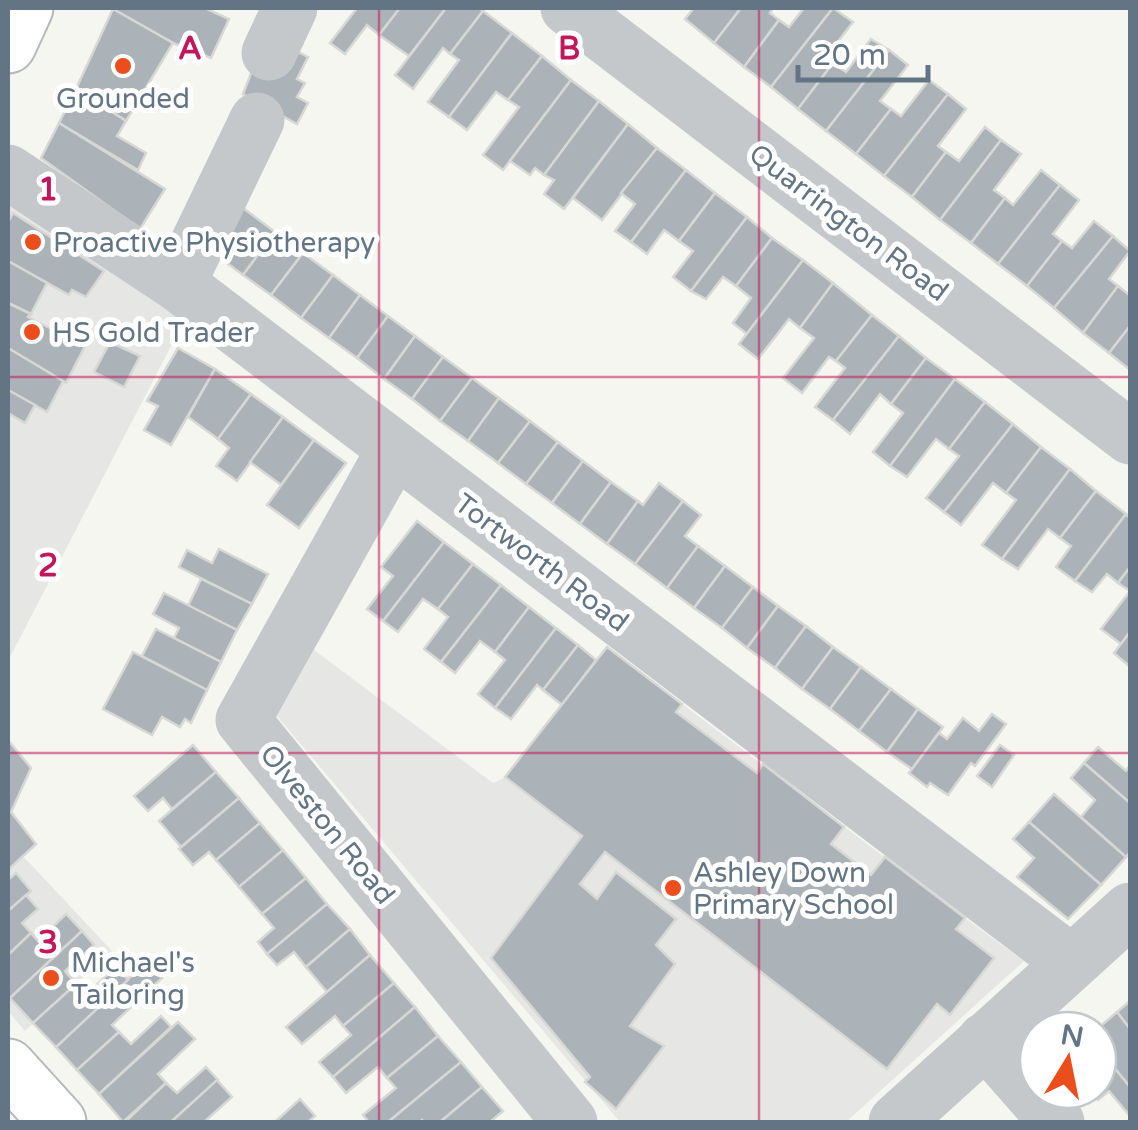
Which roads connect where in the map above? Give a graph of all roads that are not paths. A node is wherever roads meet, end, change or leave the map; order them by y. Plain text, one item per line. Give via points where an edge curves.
1 (25, 8) edge
2 (568, 8) edge
3 (8, 44) edge
4 (256, 120) dead end
5 (8, 172) edge
6 (178, 284) junction
7 (1130, 437) edge
8 (394, 450) junction
9 (1130, 910) edge
10 (1070, 962) junction
11 (985, 1040) junction
12 (570, 1122) edge
13 (896, 1122) edge
14 (1057, 1122) edge

1 - 3 main road
2 - 7 street, Quarrington Road
4 - 6 street
5 - 6 street, Tortworth Road
6 - 8 street, Tortworth Road
8 - 10 street, Tortworth Road
8 - 12 street, Olveston Road via 243,720
9 - 10 street
10 - 11 street
11 - 13 street
11 - 14 street

